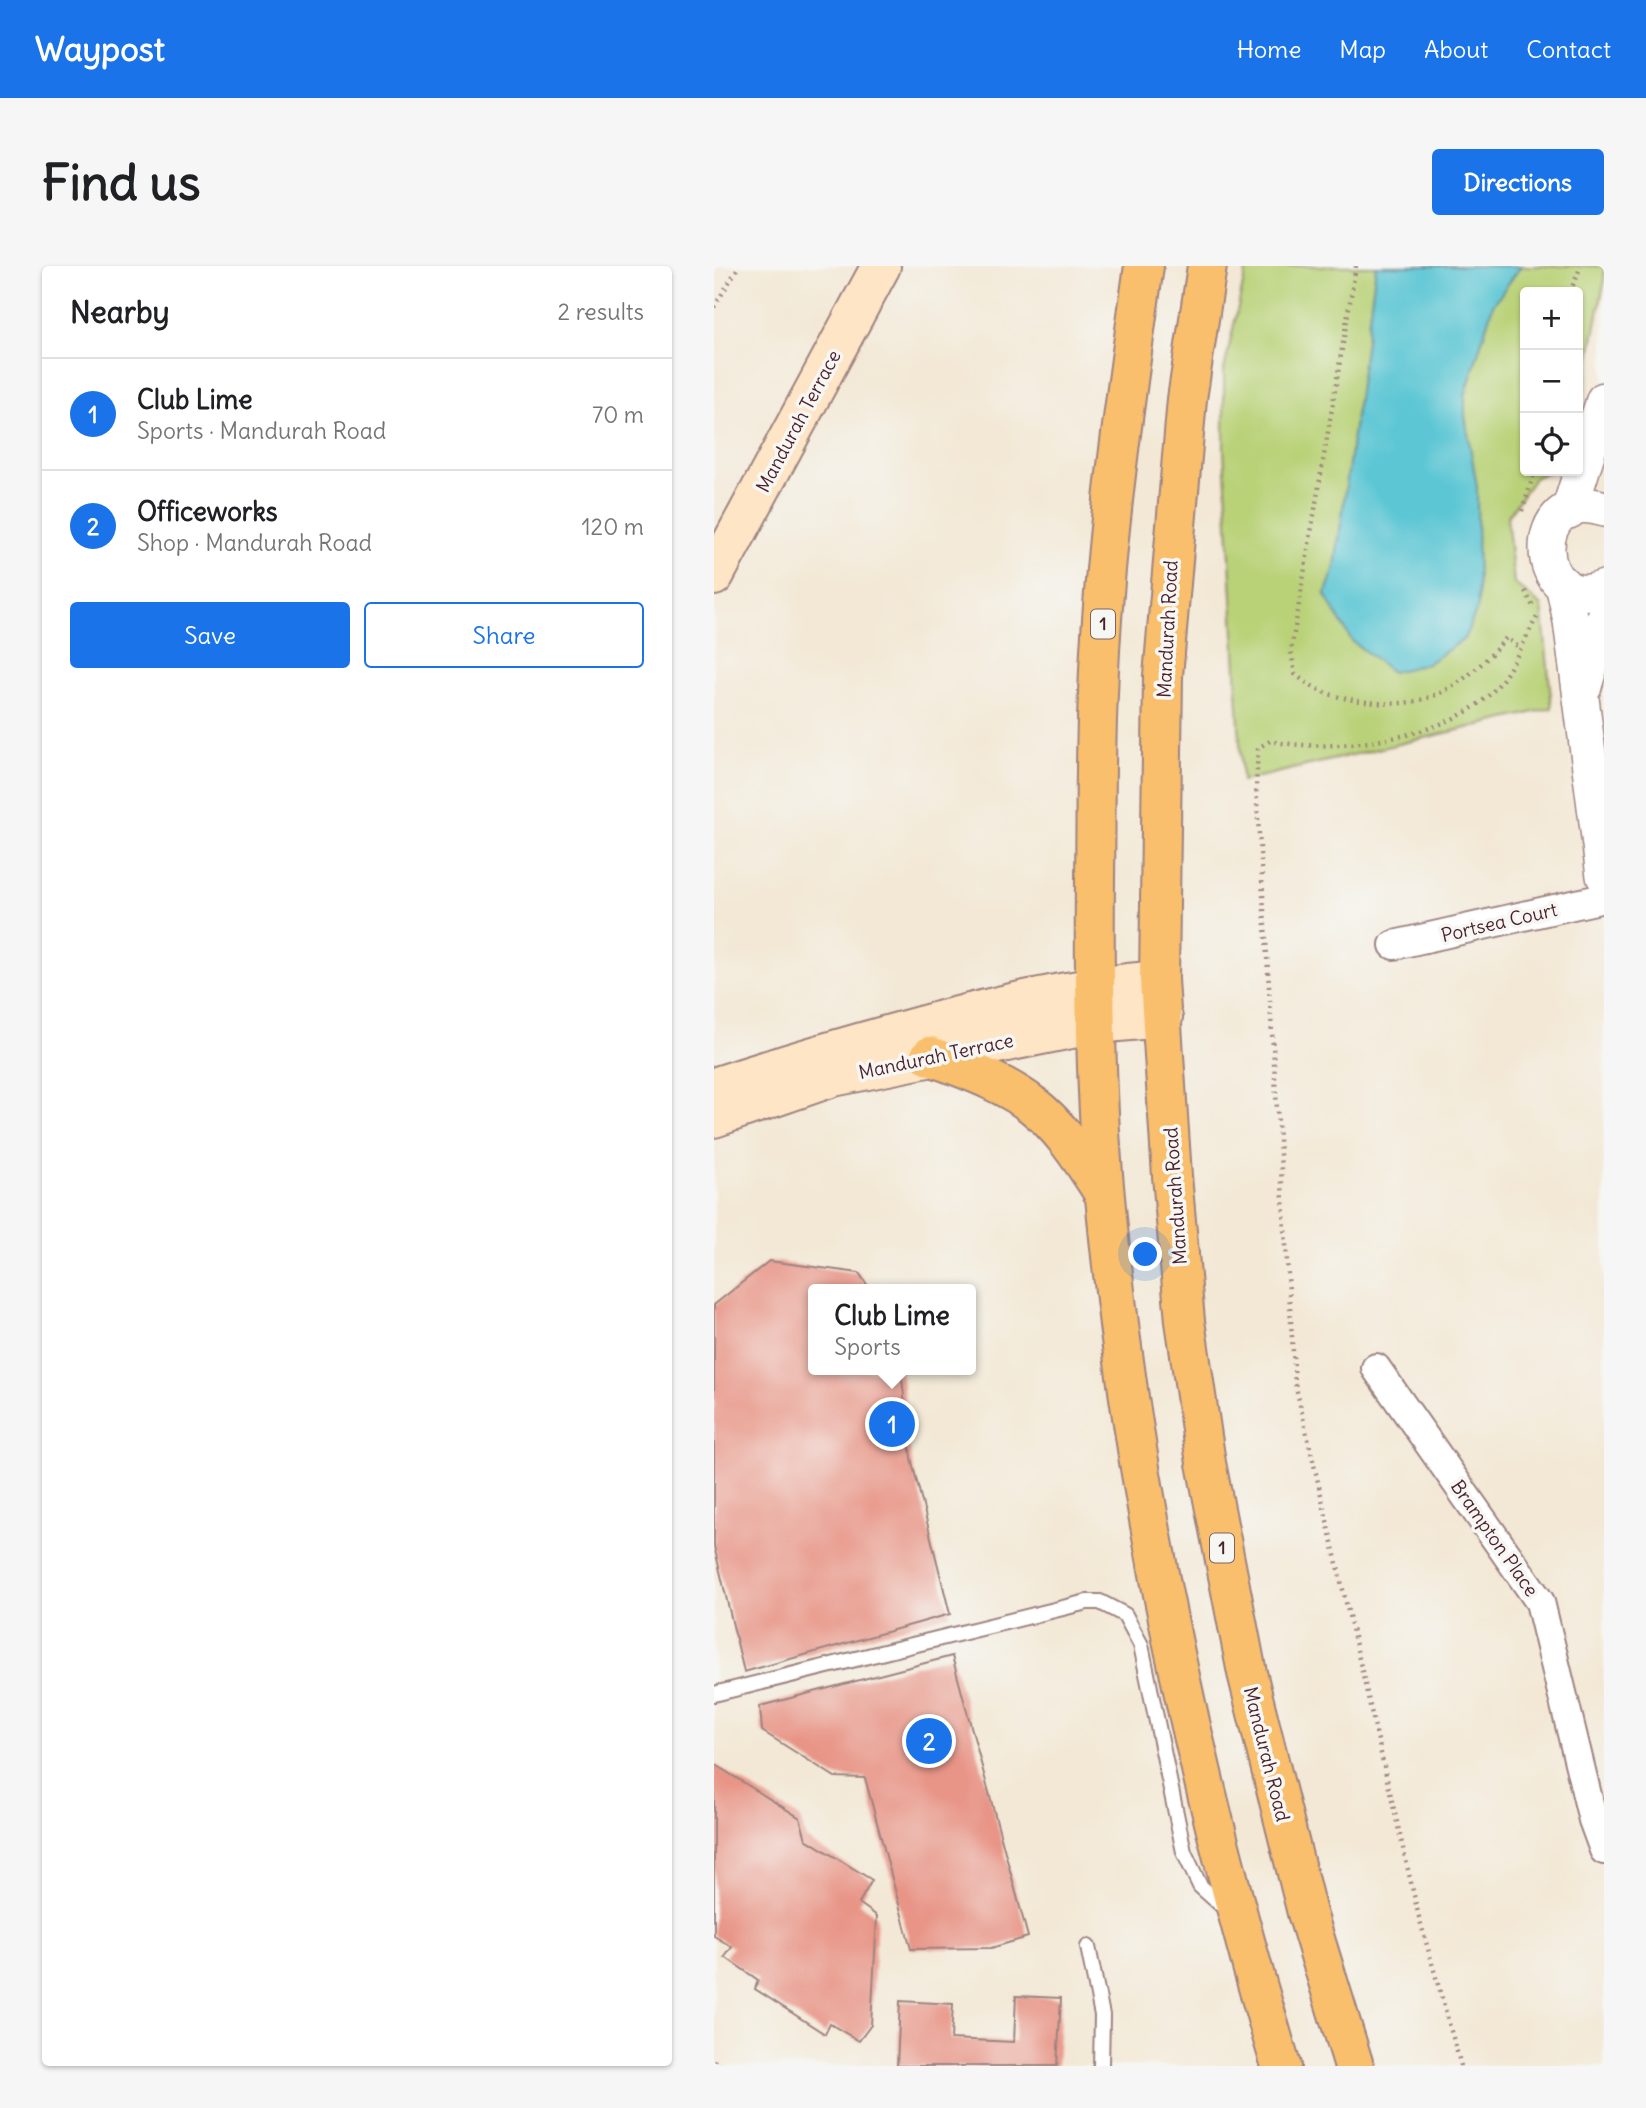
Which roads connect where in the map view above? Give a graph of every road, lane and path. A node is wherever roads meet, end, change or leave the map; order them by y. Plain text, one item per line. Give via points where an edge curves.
1 (739, 266) edge
2 (881, 266) edge
3 (1144, 266) edge
4 (1207, 266) edge
5 (1356, 266) edge
6 (1581, 266) edge
7 (1572, 287) edge
8 (714, 307) edge
9 (1604, 400) edge
10 (1590, 448) junction
11 (1604, 491) edge
12 (1604, 509) edge
13 (1569, 511) junction
14 (714, 576) edge
15 (1563, 584) junction
16 (1604, 588) edge
17 (1538, 614) dead end
18 (1604, 619) edge
19 (1520, 648) junction
20 (1581, 696) junction
21 (1604, 876) edge
22 (1604, 898) edge
23 (1394, 945) dead end
24 (1159, 980) junction
25 (1094, 985) junction
26 (1163, 1018) junction
27 (1096, 1024) junction
28 (930, 1056) junction
29 (714, 1087) edge
30 (714, 1118) edge
31 (1105, 1196) junction
32 (1376, 1368) dead end
33 (714, 1694) edge
34 (1604, 1850) edge
35 (1236, 1917) junction
36 (1088, 1947) dead end
37 (714, 2061) edge
38 (721, 2066) edge
39 (1101, 2066) edge
40 (1281, 2066) edge
41 (1354, 2066) edge
42 (1461, 2066) edge

1 - 8 path
2 - 14 main road, Mandurah Terrace
3 - 25 highway, 1 via 1122,422 1098,692
4 - 24 highway, Mandurah Road / 1 via 1186,399 1163,676
5 - 19 path via 1291,651 1295,674 1333,696 1388,705 1433,698 1483,664 1506,638
6 - 7 path
9 - 10 street
10 - 11 street
10 - 13 street
12 - 13 street via 1590,506
13 - 15 street via 1555,522 1545,546 1547,563
15 - 16 street via 1586,592
15 - 20 street
17 - 19 path
18 - 20 street
19 - 42 path via 1494,690 1464,716 1352,743 1294,746 1270,741 1258,748 1256,788 1295,1383 1419,1917
20 - 21 street
22 - 23 street, Portsea Court
24 - 25 main road, Mandurah Terrace
24 - 26 highway, Mandurah Road / 1
25 - 27 highway, 1
25 - 29 main road, Mandurah Terrace via 995,1005 800,1058
26 - 27 main road, Mandurah Terrace
26 - 41 highway, Mandurah Road / 1 via 1185,1321 1206,1463 1247,1673 1307,1913
27 - 28 main road, Mandurah Terrace
27 - 31 highway, 1
28 - 30 main road, Mandurah Terrace via 833,1077
28 - 31 highway via 992,1078 1040,1109 1072,1145
31 - 35 highway, 1 via 1137,1449 1177,1669
32 - 34 street, Brampton Place via 1540,1602
33 - 35 lane via 1100,1602 1125,1615 1141,1646 1184,1852 1200,1886
35 - 40 highway, 1
36 - 39 lane via 1101,2015
37 - 38 path

